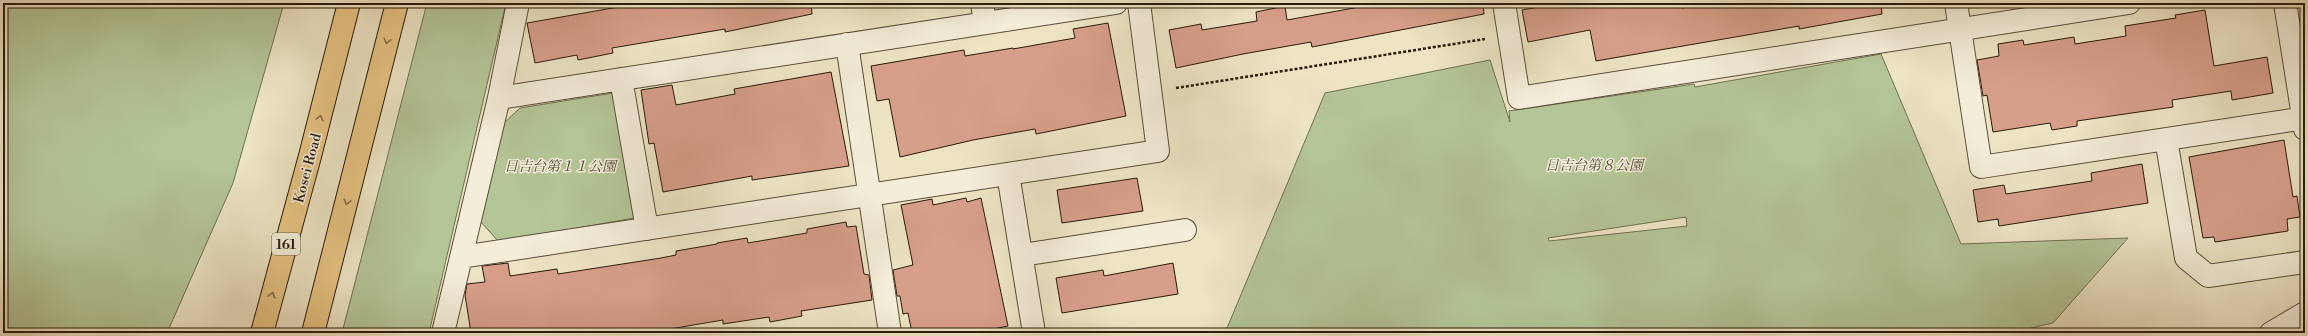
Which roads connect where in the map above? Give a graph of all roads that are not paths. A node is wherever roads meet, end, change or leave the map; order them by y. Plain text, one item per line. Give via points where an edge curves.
1 (349, 3) edge
2 (397, 3) edge
3 (518, 3) edge
4 (1116, 3) edge
5 (1139, 3) edge
6 (1504, 3) edge
7 (1956, 3) edge
8 (2129, 3) edge
9 (2285, 3) edge
10 (984, 13) edge
11 (1960, 29) junction
12 (847, 44) junction
13 (621, 79) junction
14 (499, 98) junction
15 (2304, 122) edge
16 (2166, 139) junction
17 (1008, 174) junction
18 (870, 195) junction
19 (647, 229) junction
20 (1185, 230) dead end
21 (1022, 255) junction
22 (461, 257) junction
23 (2305, 262) edge
24 (2305, 313) edge
25 (262, 333) edge
26 (313, 333) edge
27 (443, 333) edge
28 (890, 333) edge
29 (1034, 333) edge
30 (2271, 333) edge

25 -> 1 highway, Kosei Road / 161
2 -> 26 highway
3 - 14 street
4 - 10 street
5 - 17 street via 1158,151
6 - 11 street via 1518,98
7 - 11 street
8 - 11 street
9 - 15 street
10 - 12 street
11 - 16 street via 1982,166
12 - 13 street
12 - 18 street
13 - 14 street
13 - 19 street
14 - 22 street
15 - 16 street
16 - 23 street via 2186,258 2208,276
17 - 18 street
17 - 21 street
18 - 19 street
18 - 28 street
19 - 22 street
20 - 21 street
21 - 29 street
22 - 27 street
24 - 30 street

